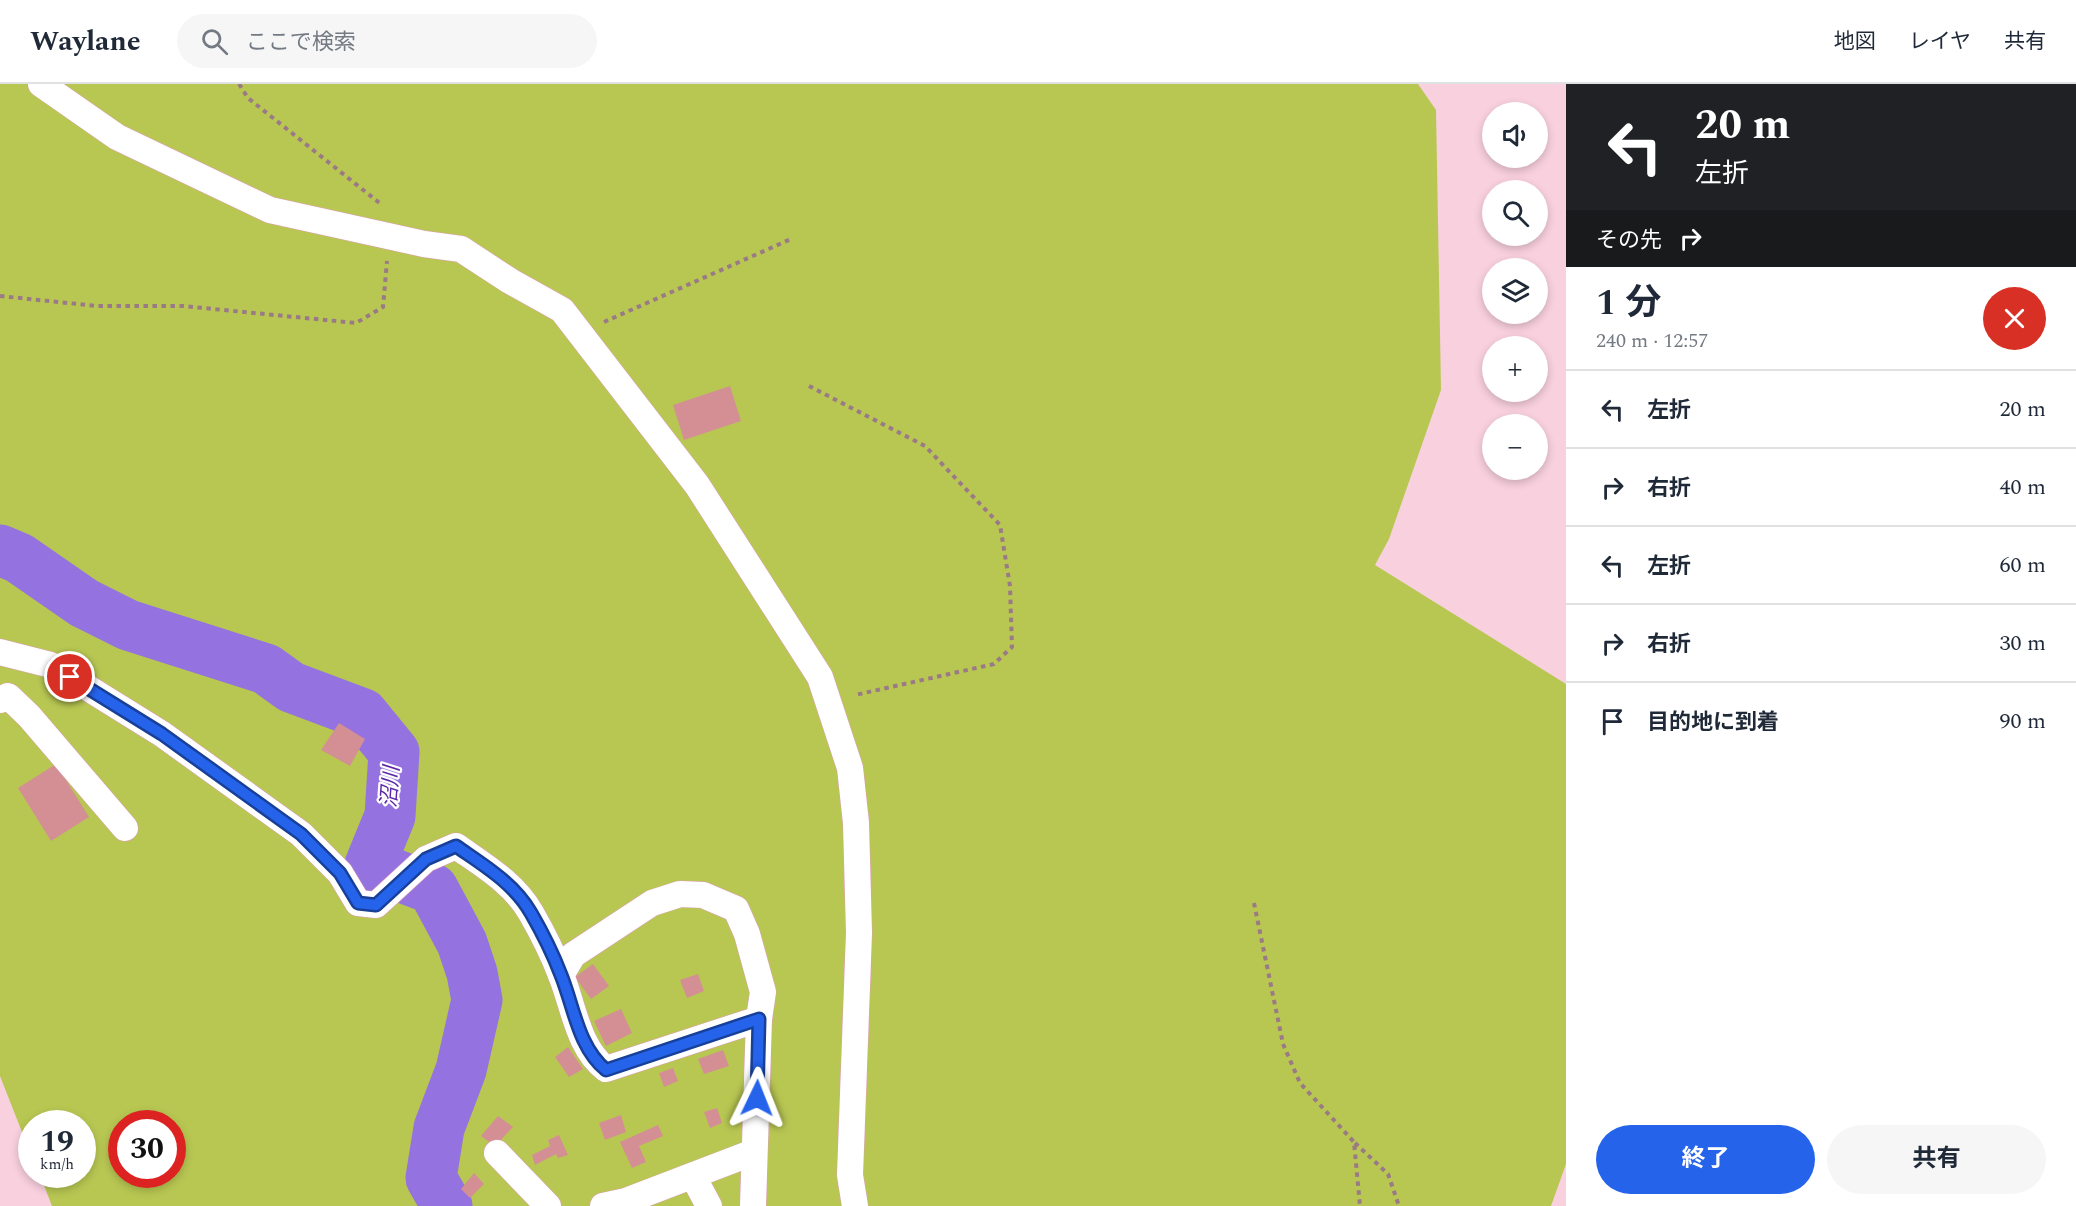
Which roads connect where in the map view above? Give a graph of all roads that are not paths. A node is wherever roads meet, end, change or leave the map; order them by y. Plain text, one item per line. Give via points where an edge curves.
1 (40, 84) edge
2 (0, 652) edge
3 (2, 696) edge
4 (125, 828) dead end
5 (561, 975) junction
6 (759, 1019) junction
7 (754, 1152) junction
8 (497, 1153) dead end
9 (693, 1176) junction
10 (548, 1206) edge
11 (607, 1206) edge
12 (709, 1206) edge
13 (753, 1206) edge
14 (855, 1206) edge

1 - 14 street via 117,137 270,210 460,249 562,310 697,485 820,677 850,768 859,933 850,1175
2 - 5 street via 51,665 162,734 301,834 340,873 358,903 376,905 426,859 456,846 504,880 530,911
3 - 4 street via 29,716
5 - 6 street via 584,1040 606,1070
5 - 6 street via 573,955 652,903 681,894 703,895 736,909 763,992
6 - 7 street
7 - 9 street
7 - 13 street
8 - 10 street
9 - 11 street
9 - 12 street

